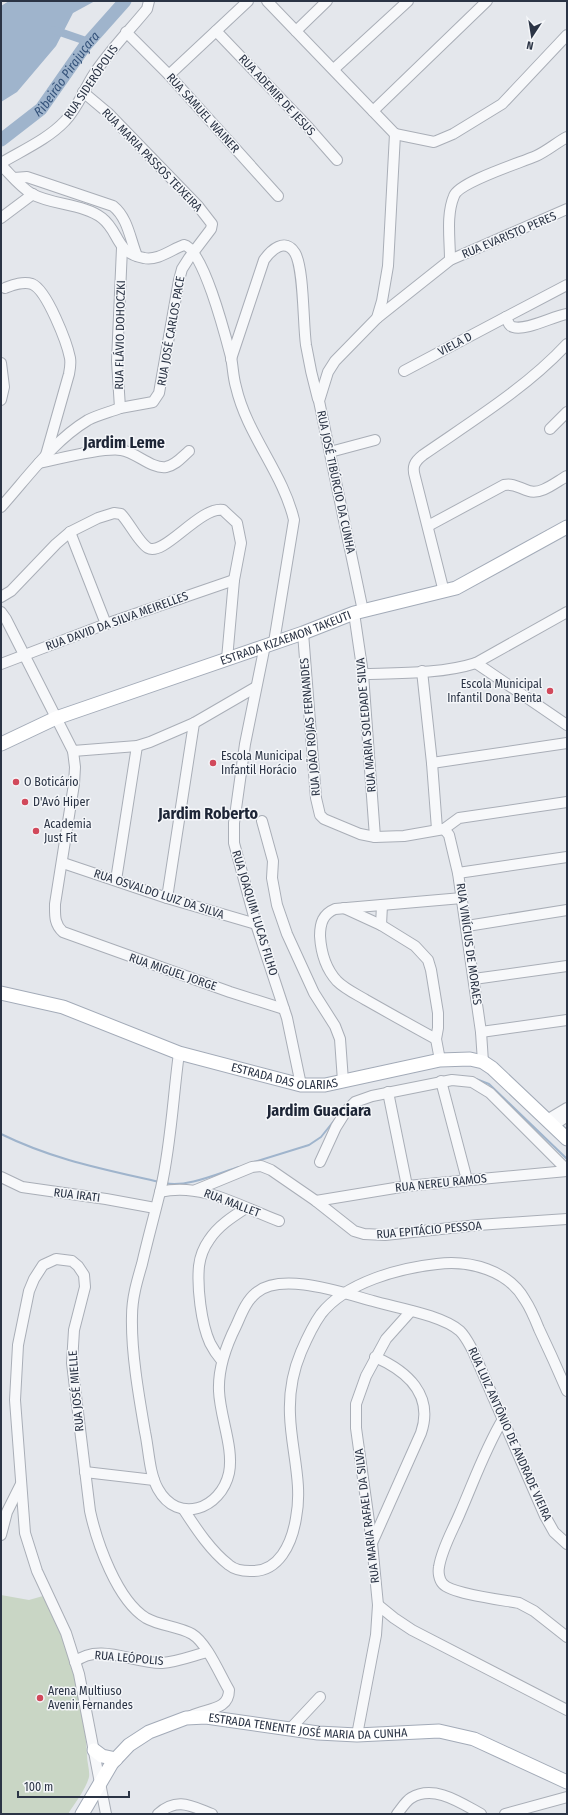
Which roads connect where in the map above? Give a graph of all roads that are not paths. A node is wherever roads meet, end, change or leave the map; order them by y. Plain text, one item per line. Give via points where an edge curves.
1 (156, 1) edge
2 (248, 1) edge
3 (267, 1) edge
4 (327, 1) edge
5 (408, 1) edge
6 (488, 1) edge
7 (148, 5) edge
8 (216, 31) junction
9 (296, 31) junction
10 (126, 32) junction
11 (567, 35) edge
12 (334, 69) junction
13 (169, 76) junction
14 (83, 92) junction
15 (373, 111) junction
16 (395, 134) junction
17 (567, 136) edge
18 (337, 160) dead end
19 (1, 164) edge
20 (14, 178) junction
21 (33, 194) junction
22 (278, 196) dead end
23 (567, 209) edge
24 (1, 218) edge
25 (209, 232) joint
26 (122, 248) junction
27 (194, 251) junction
28 (137, 256) junction
29 (450, 260) junction
30 (567, 285) edge
31 (5, 288) dead end
32 (567, 314) edge
33 (506, 317) junction
34 (377, 318) junction
35 (567, 344) edge
36 (231, 359) junction
37 (1, 363) edge
38 (404, 371) dead end
39 (1, 400) edge
40 (319, 401) junction
41 (120, 408) junction
42 (567, 412) edge
43 (550, 429) dead end
44 (376, 440) dead end
45 (189, 451) dead end
46 (330, 452) junction
47 (43, 459) junction
48 (567, 476) edge
49 (1, 507) edge
50 (428, 526) junction
51 (567, 527) edge
52 (70, 532) junction
53 (234, 580) junction
54 (444, 592) junction
55 (1, 597) edge
56 (1, 612) edge
57 (359, 612) junction
58 (567, 612) edge
59 (106, 624) junction
60 (303, 633) junction
61 (270, 643) junction
62 (24, 655) junction
63 (226, 659) junction
64 (476, 663) junction
65 (1, 664) edge
66 (422, 671) junction
67 (363, 674) junction
68 (256, 687) junction
69 (56, 718) junction
70 (194, 723) junction
71 (567, 725) edge
72 (567, 743) edge
73 (1, 744) edge
74 (137, 746) junction
75 (73, 751) junction
76 (432, 763) junction
77 (567, 802) edge
78 (262, 821) dead end
79 (440, 829) junction
80 (375, 837) junction
81 (567, 857) edge
82 (63, 863) junction
83 (458, 873) junction
84 (116, 880) junction
85 (167, 898) junction
86 (462, 898) junction
87 (382, 905) junction
88 (344, 908) junction
89 (567, 910) edge
90 (256, 924) junction
91 (381, 925) junction
92 (467, 926) junction
93 (567, 966) edge
94 (474, 979) junction
95 (1, 993) edge
96 (284, 1009) junction
97 (567, 1020) edge
98 (481, 1032) junction
99 (436, 1039) junction
100 (179, 1053) junction
101 (440, 1060) junction
102 (483, 1062) junction
103 (441, 1081) junction
104 (343, 1082) junction
105 (301, 1085) junction
106 (388, 1092) junction
107 (567, 1108) edge
108 (567, 1116) edge
109 (550, 1123) junction
110 (567, 1139) edge
111 (320, 1162) dead end
112 (567, 1171) edge
113 (1, 1176) edge
114 (466, 1180) junction
115 (407, 1186) junction
116 (196, 1190) junction
117 (160, 1192) junction
118 (316, 1201) junction
119 (246, 1208) junction
120 (149, 1209) junction
121 (567, 1219) edge
122 (279, 1221) dead end
123 (346, 1294) junction
124 (411, 1312) junction
125 (375, 1357) junction
126 (222, 1361) junction
127 (567, 1391) edge
128 (502, 1419) junction
129 (85, 1472) junction
130 (154, 1480) junction
131 (22, 1482) junction
132 (184, 1510) junction
133 (1, 1535) edge
134 (372, 1543) junction
135 (567, 1544) edge
136 (378, 1605) junction
137 (567, 1637) edge
138 (207, 1652) junction
139 (75, 1662) junction
140 (320, 1697) dead end
141 (567, 1710) edge
142 (186, 1718) junction
143 (290, 1729) junction
144 (357, 1735) junction
145 (94, 1750) junction
146 (116, 1759) junction
147 (567, 1782) edge
148 (101, 1784) junction
149 (567, 1797) edge
150 (82, 1814) edge
151 (106, 1814) edge
152 (158, 1814) edge
153 (212, 1814) edge
154 (397, 1814) edge
155 (481, 1814) edge
156 (505, 1814) edge

1 - 7 street, RUA SIDERÓPOLIS
2 - 8 street
3 - 9 street
4 - 9 street
5 - 12 street
6 - 15 street
7 - 10 street, RUA SIDERÓPOLIS
8 - 13 street
8 - 18 street, RUA ADEMIR DE JESUS
9 - 12 street
10 - 13 street, RUA SAMUEL WAINER
10 - 14 street, RUA SIDERÓPOLIS
11 - 16 street via 502,104 464,128 434,142
12 - 15 street
13 - 22 street, RUA SAMUEL WAINER
14 - 19 street, RUA SIDERÓPOLIS via 65,121 48,135
14 - 25 street, RUA MARIA PASSOS TEIXEIRA via 108,113 198,206 212,224
15 - 16 street
16 - 34 street, RUA JOSÉ TIBÚRCIO DA CUNHA via 388,266
17 - 29 street, RUA EVARISTO PERES via 541,153 480,178 454,194 450,219
19 - 20 street
20 - 21 street
20 - 28 street via 33,179 113,206 124,220
21 - 24 street
21 - 26 street via 100,216 111,227
23 - 29 street, RUA EVARISTO PERES
25 - 27 street, RUA JOSÉ CARLOS PACE
26 - 28 street
26 - 41 street, RUA FLÁVIO DOHOCZKI via 117,361
27 - 28 street via 184,245 152,259
27 - 36 street, RUA JOAQUIM LUCAS FILHO via 209,285
27 - 41 street, RUA JOSÉ CARLOS PACE via 182,269 179,280 160,393 153,402
29 - 34 street, RUA EVARISTO PERES
30 - 33 street, VIELA D
31 - 47 street via 27,283 40,289 69,354 70,374
32 - 33 street via 522,327 512,327
33 - 38 street, VIELA D
34 - 40 street, RUA JOSÉ TIBÚRCIO DA CUNHA via 335,361 328,372
35 - 50 street via 539,371 488,411 418,459 413,469
36 - 40 street via 264,260 273,248 288,247 294,252 299,268 306,344
36 - 61 street, RUA JOAQUIM LUCAS FILHO via 236,388 245,414 283,489 294,520
37 - 39 street via 4,387
40 - 46 street, RUA JOSÉ TIBÚRCIO DA CUNHA
41 - 47 street via 77,427
42 - 43 street
44 - 46 street
45 - 47 street via 177,462 165,467 117,449
46 - 57 street, RUA JOSÉ TIBÚRCIO DA CUNHA
47 - 49 street
48 - 50 street via 537,492 514,485 504,485
50 - 54 street
51 - 54 main road, ESTRADA KIZAEMON TAKEUTI via 464,585
52 - 53 street via 98,518 121,514 147,548 157,549 202,516 213,510 223,510 236,523 240,533 241,543
52 - 55 street via 11,591
52 - 59 street
53 - 59 street, RUA DAVID DA SILVA MEIRELLES
53 - 63 street
54 - 57 main road, ESTRADA KIZAEMON TAKEUTI
56 - 62 street
57 - 60 main road, ESTRADA KIZAEMON TAKEUTI
57 - 67 street, RUA MARIA SOLEDADE SILVA
58 - 64 street
59 - 62 street, RUA DAVID DA SILVA MEIRELLES
60 - 61 main road, ESTRADA KIZAEMON TAKEUTI
60 - 80 street, RUA JOÃO ROJAS FERNANDES via 316,798 320,814 324,819 360,834
61 - 63 main road, ESTRADA KIZAEMON TAKEUTI
61 - 68 street, RUA JOAQUIM LUCAS FILHO
62 - 65 street, RUA DAVID DA SILVA MEIRELLES
62 - 69 street
63 - 69 main road, ESTRADA KIZAEMON TAKEUTI
64 - 66 street via 459,668
64 - 71 street
66 - 67 street
66 - 76 street, RUA VINÍCIUS DE MORAES
67 - 80 street, RUA MARIA SOLEDADE SILVA
68 - 70 street
68 - 90 street, RUA JOAQUIM LUCAS FILHO via 233,834 240,870
69 - 73 main road, ESTRADA KIZAEMON TAKEUTI
69 - 75 street
70 - 74 street
70 - 85 street
72 - 76 street
74 - 75 street
74 - 84 street
75 - 82 street via 74,784
76 - 79 street, RUA VINÍCIUS DE MORAES
77 - 79 street via 459,818
78 - 104 street via 273,861 272,878 277,905 287,934 314,993 335,1026 340,1039
79 - 80 street via 404,836
79 - 83 street, RUA VINÍCIUS DE MORAES via 449,835
81 - 83 street
82 - 84 street, RUA OSVALDO LUIZ DA SILVA
82 - 96 street, RUA MIGUEL JORGE via 55,904 55,920 63,932
83 - 86 street, RUA VINÍCIUS DE MORAES
84 - 85 street, RUA OSVALDO LUIZ DA SILVA
85 - 90 street, RUA OSVALDO LUIZ DA SILVA
86 - 87 street
86 - 92 street, RUA VINÍCIUS DE MORAES
87 - 88 street
87 - 91 street
88 - 91 street
88 - 99 street via 329,911 322,921 321,944 324,959 330,970 349,990
89 - 92 street
90 - 96 street, RUA JOAQUIM LUCAS FILHO
91 - 99 street via 415,946 428,960 438,1013
92 - 94 street, RUA VINÍCIUS DE MORAES
93 - 94 street
94 - 98 street, RUA VINÍCIUS DE MORAES
95 - 100 main road, ESTRADA DAS OLARIAS via 63,1007
96 - 105 street, RUA JOAQUIM LUCAS FILHO via 293,1040
97 - 98 street
98 - 102 street, RUA VINÍCIUS DE MORAES
99 - 101 street
100 - 105 main road, ESTRADA DAS OLARIAS
100 - 117 street
101 - 102 main road, ESTRADA DAS OLARIAS via 457,1058
101 - 104 main road, ESTRADA DAS OLARIAS
102 - 109 main road, ESTRADA DAS OLARIAS via 500,1074
103 - 106 street
103 - 112 street via 463,1080 490,1092
103 - 114 street
104 - 105 main road, ESTRADA DAS OLARIAS
106 - 111 street via 356,1102 346,1111
106 - 115 street
107 - 109 street
108 - 109 street
109 - 110 main road
112 - 114 street, RUA NEREU RAMOS
113 - 120 street, RUA IRATI via 28,1188
114 - 115 street, RUA NEREU RAMOS
115 - 118 street, RUA NEREU RAMOS
116 - 117 street, RUA MALLET via 172,1189
116 - 118 street, RUA EPITÁCIO PESSOA via 252,1167 261,1166
116 - 119 street, RUA MALLET
117 - 120 street
117 - 120 street via 150,1202
118 - 121 street, RUA EPITÁCIO PESSOA via 354,1231 368,1235
119 - 122 street, RUA MALLET
119 - 126 street via 226,1221 216,1232 205,1247 199,1265 204,1322 209,1341
120 - 130 street via 132,1316 138,1388
123 - 124 street, RUA LUIZ ANTÔNIO DE ANDRADE VIEIRA
123 - 126 street, RUA LUIZ ANTÔNIO DE ANDRADE VIEIRA via 286,1282 263,1288 251,1298 243,1311
123 - 127 street via 372,1279 417,1266 442,1263 493,1271 513,1284 526,1300
123 - 132 street via 328,1307 316,1321 294,1372 290,1414 298,1507 290,1543 282,1556 271,1567 259,1572 242,1571 230,1566 201,1536
124 - 125 street, RUA MARIA RAFAEL DA SILVA via 386,1339
124 - 128 street, RUA LUIZ ANTÔNIO DE ANDRADE VIEIRA via 452,1324 466,1338
125 - 134 street, RUA MARIA RAFAEL DA SILVA via 360,1390 355,1415
125 - 134 street via 399,1370 409,1379 422,1399 426,1415 422,1433
126 - 132 street, RUA LUIZ ANTÔNIO DE ANDRADE VIEIRA via 219,1392 230,1461 229,1473 226,1484 213,1502 203,1507
128 - 135 street, RUA LUIZ ANTÔNIO DE ANDRADE VIEIRA via 545,1516 554,1532
128 - 137 street via 440,1562 439,1574 442,1583 453,1590 527,1607
129 - 130 street
129 - 131 street, RUA JOSÉ MIELLE via 72,1363 74,1330 85,1287 84,1275 72,1261 56,1259 43,1265 34,1279 18,1345 15,1400
129 - 138 street, RUA JOSÉ MIELLE via 94,1533 124,1595 146,1618 192,1634
130 - 132 street via 163,1497
131 - 133 street via 7,1512
131 - 139 street, RUA JOSÉ MIELLE via 25,1533 30,1551 37,1572 66,1633
134 - 136 street, RUA MARIA RAFAEL DA SILVA
136 - 141 street via 412,1630
136 - 144 street, RUA MARIA RAFAEL DA SILVA via 376,1635
138 - 139 street, RUA LEÓPOLIS via 162,1663 102,1654 82,1656
138 - 142 street, RUA JOSÉ MIELLE via 229,1690 229,1698 225,1704
139 - 145 street, RUA JOSÉ MIELLE
140 - 143 street
142 - 143 main road, ESTRADA TENENTE JOSÉ MARIA DA CUNHA via 206,1717
142 - 146 main road, ESTRADA TENENTE JOSÉ MARIA DA CUNHA via 148,1732 129,1745
143 - 144 main road, ESTRADA TENENTE JOSÉ MARIA DA CUNHA
144 - 147 main road, ESTRADA TENENTE JOSÉ MARIA DA CUNHA via 439,1731 457,1735 474,1740
145 - 146 main road via 102,1756
145 - 148 street, RUA JOSÉ MIELLE
146 - 148 main road, ESTRADA TENENTE JOSÉ MARIA DA CUNHA
148 - 150 main road, ESTRADA TENENTE JOSÉ MARIA DA CUNHA
148 - 151 street, RUA JOSÉ MIELLE
149 - 156 street
152 - 153 street via 178,1803
154 - 155 street via 410,1798 428,1793 454,1799

